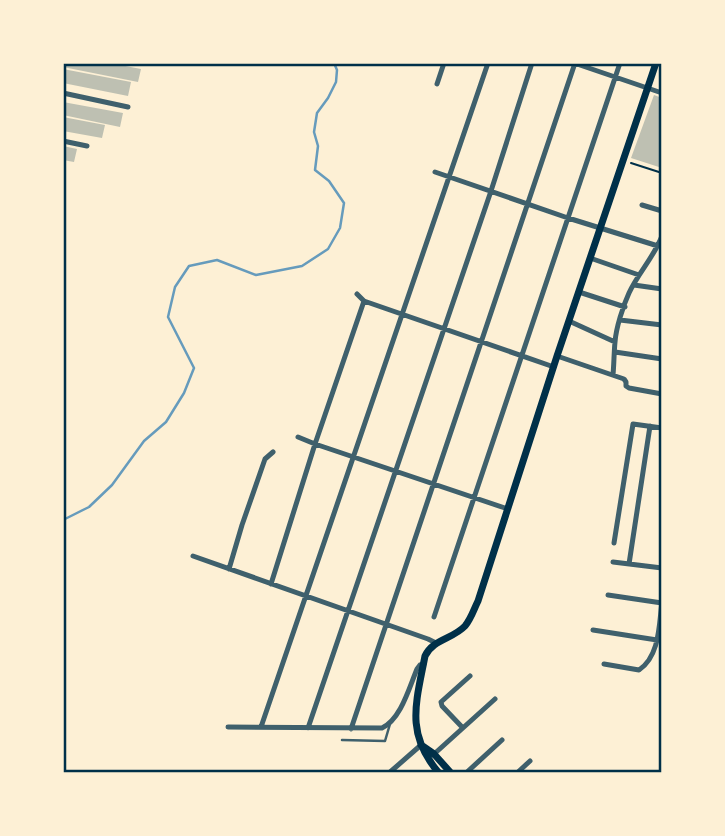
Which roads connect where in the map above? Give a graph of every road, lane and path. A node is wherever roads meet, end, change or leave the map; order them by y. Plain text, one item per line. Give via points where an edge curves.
1 (444, 63) edge
2 (488, 63) edge
3 (532, 63) edge
4 (575, 63) edge
5 (620, 63) edge
6 (656, 63) edge
7 (615, 78) junction
8 (437, 84) dead end
9 (649, 88) junction
10 (63, 93) edge
11 (662, 93) edge
12 (128, 107) dead end
13 (63, 141) edge
14 (87, 146) dead end
15 (624, 160) junction
16 (435, 172) dead end
17 (662, 173) edge
18 (450, 176) junction
19 (491, 191) junction
20 (528, 203) junction
21 (642, 205) dead end
22 (662, 211) edge
23 (568, 218) junction
24 (600, 227) junction
25 (662, 236) edge
26 (658, 246) junction
27 (655, 253) junction
28 (662, 254) edge
29 (590, 258) junction
30 (639, 275) junction
31 (634, 285) junction
32 (662, 289) edge
33 (579, 292) junction
34 (357, 294) dead end
35 (364, 301) junction
36 (625, 307) junction
37 (402, 315) junction
38 (620, 320) junction
39 (569, 321) junction
40 (662, 325) edge
41 (444, 330) junction
42 (615, 342) junction
43 (481, 343) junction
44 (615, 352) junction
45 (558, 356) junction
46 (521, 357) junction
47 (662, 359) edge
48 (554, 368) junction
49 (613, 375) junction
50 (662, 394) edge
51 (650, 426) junction
52 (662, 428) edge
53 (299, 437) dead end
54 (315, 444) junction
55 (273, 452) dead end
56 (353, 457) junction
57 (396, 471) junction
58 (433, 484) junction
59 (475, 497) junction
60 (508, 509) junction
61 (614, 543) dead end
62 (193, 556) dead end
63 (613, 562) dead end
64 (629, 564) junction
65 (662, 568) edge
66 (229, 569) junction
67 (271, 584) junction
68 (608, 595) dead end
69 (306, 596) junction
70 (662, 603) edge
71 (348, 611) junction
72 (434, 617) dead end
73 (386, 624) junction
74 (593, 630) dead end
75 (657, 640) junction
76 (436, 643) junction
77 (424, 664) junction
78 (604, 664) dead end
79 (470, 676) dead end
80 (495, 699) dead end
81 (390, 724) junction
82 (228, 727) dead end
83 (261, 727) junction
84 (462, 727) junction
85 (308, 728) junction
86 (351, 729) junction
87 (342, 740) dead end
88 (502, 740) dead end
89 (421, 745) junction
90 (431, 757) junction
91 (530, 761) dead end
92 (389, 773) edge
93 (439, 773) edge
94 (451, 773) edge
95 (466, 773) edge
96 (517, 773) edge

1 - 8 street
2 - 18 street
3 - 19 street
4 - 7 street
4 - 20 street
5 - 7 street
6 - 9 main road
7 - 9 street
7 - 23 street
9 - 11 street
9 - 15 main road
10 - 12 street
13 - 14 street
15 - 17 path
15 - 24 main road
16 - 18 street
18 - 19 street
18 - 37 street
19 - 20 street
19 - 41 street
20 - 23 street
20 - 43 street
21 - 22 street
23 - 24 street
23 - 46 street
24 - 26 street
24 - 29 main road
25 - 26 street
26 - 27 street
27 - 28 street
27 - 30 street
29 - 30 street
29 - 33 main road
30 - 31 street
31 - 32 street
31 - 36 street
33 - 36 street
33 - 39 main road
34 - 35 street
35 - 37 street
35 - 54 street
36 - 38 street
37 - 41 street
37 - 56 street
38 - 40 street
38 - 42 street
39 - 42 street
39 - 45 main road
41 - 43 street
41 - 57 street
42 - 44 street
43 - 46 street
43 - 58 street
44 - 47 street
44 - 49 street
45 - 48 main road
45 - 49 street
46 - 48 street
46 - 59 street
48 - 60 main road
49 - 50 street via 624,379 629,388
51 - 52 street
51 - 61 street via 633,424
51 - 64 street
53 - 54 street
54 - 56 street
54 - 67 street
55 - 66 street via 265,458
56 - 57 street
56 - 69 street
57 - 58 street
57 - 71 street
58 - 59 street
58 - 73 street
59 - 60 street
59 - 72 street
60 - 76 main road via 470,619
62 - 66 street
63 - 64 street
64 - 65 street
66 - 67 street
67 - 69 street
68 - 70 street
69 - 71 street
69 - 83 street
70 - 75 street
71 - 73 street
71 - 85 street
73 - 76 street
73 - 86 street
74 - 75 street
75 - 78 street via 645,667 639,670
76 - 77 main road
77 - 81 street via 417,668
77 - 89 main road via 415,715
79 - 84 street via 441,702
80 - 84 street
81 - 86 street
81 - 87 lane via 385,741
82 - 83 street
83 - 85 street
84 - 90 street
85 - 86 street
88 - 95 street
89 - 90 main road
89 - 92 street
90 - 93 main road
90 - 94 main road
91 - 96 street

